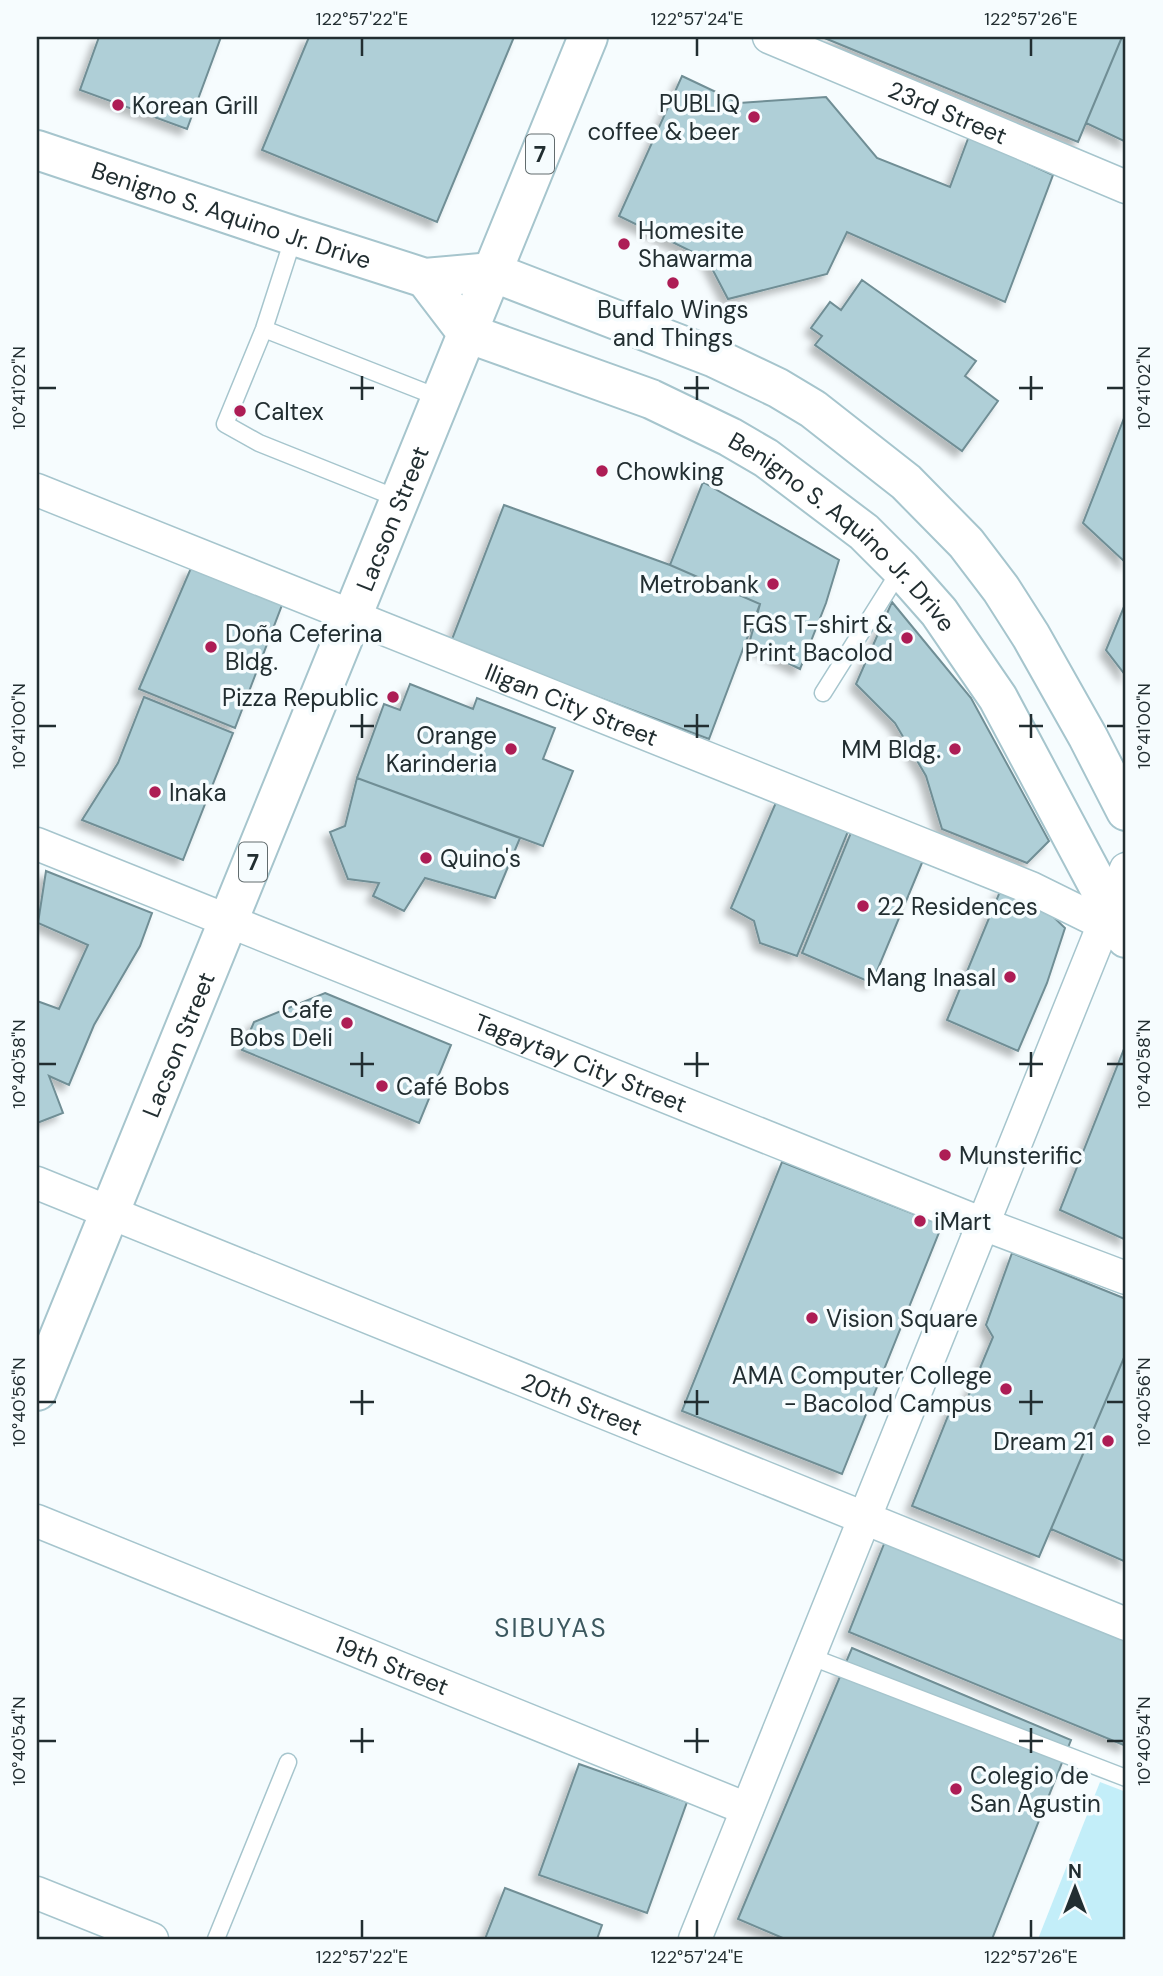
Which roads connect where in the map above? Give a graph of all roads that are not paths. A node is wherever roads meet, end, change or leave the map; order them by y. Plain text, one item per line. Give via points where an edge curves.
1 (588, 37) edge
2 (769, 37) edge
3 (37, 150) edge
4 (1126, 187) edge
5 (294, 236) junction
6 (492, 272) junction
7 (425, 278) junction
8 (264, 329) junction
9 (467, 333) junction
10 (440, 398) junction
11 (37, 490) edge
12 (400, 499) junction
13 (901, 569) junction
14 (352, 615) junction
15 (823, 693) dead end
16 (1126, 811) edge
17 (37, 844) edge
18 (1126, 869) edge
19 (228, 920) junction
20 (1114, 923) edge
21 (37, 1183) edge
22 (109, 1213) junction
23 (983, 1224) junction
24 (1126, 1278) edge
25 (37, 1391) edge
26 (865, 1518) junction
27 (37, 1521) edge
28 (1126, 1623) edge
29 (809, 1656) junction
30 (288, 1762) dead end
31 (1126, 1778) edge
32 (747, 1808) junction
33 (37, 1893) edge
34 (152, 1939) edge
35 (216, 1939) edge
36 (695, 1939) edge

1 - 6 main road, Lacson Street / 7
2 - 4 street, 23rd Street
3 - 5 main road, Benigno S. Aquino Jr. Drive
5 - 7 main road, Benigno S. Aquino Jr. Drive
5 - 8 lane
6 - 7 main road, Benigno S. Aquino Jr. Drive
6 - 9 main road, Lacson Street / 7
6 - 16 main road, Benigno S. Aquino Jr. Drive via 715,358 778,388 824,417 906,482 966,543 1001,589
7 - 9 main road
8 - 10 lane
8 - 12 lane via 225,424 259,443
9 - 10 main road, Lacson Street / 7
9 - 13 main road, Benigno S. Aquino Jr. Drive via 651,399 730,437 801,483 864,532
10 - 12 main road, Lacson Street / 7
11 - 14 street, Iligan City Street
12 - 14 main road, Lacson Street / 7
13 - 15 lane
13 - 20 main road, Benigno S. Aquino Jr. Drive via 939,612 998,698
14 - 19 main road, Lacson Street / 7
14 - 20 street, Iligan City Street
17 - 19 street, Tagaytay City Street
18 - 20 street
19 - 22 main road, Lacson Street / 7
19 - 23 street, Tagaytay City Street
20 - 23 street
21 - 22 street, 20th Street
22 - 25 main road, Lacson Street / 7
22 - 26 street, 20th Street
23 - 24 street, Tagaytay City Street
23 - 26 street
26 - 28 street, 20th Street
26 - 29 street
27 - 32 street, 19th Street
29 - 31 lane
29 - 32 street
30 - 35 lane
32 - 36 street
33 - 34 street

